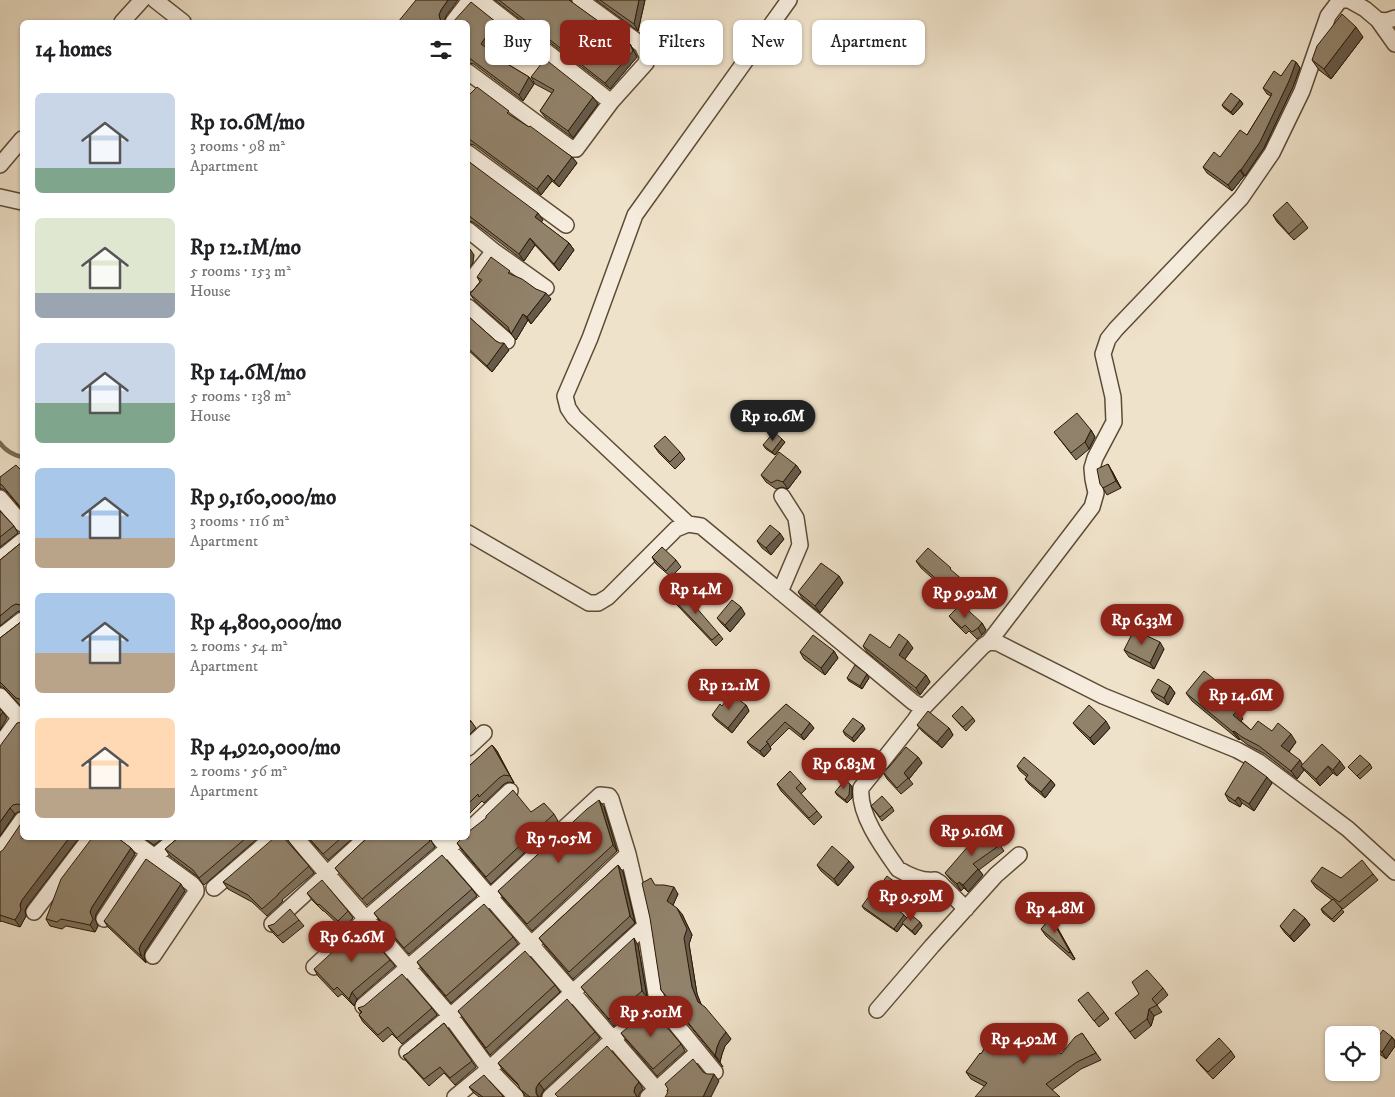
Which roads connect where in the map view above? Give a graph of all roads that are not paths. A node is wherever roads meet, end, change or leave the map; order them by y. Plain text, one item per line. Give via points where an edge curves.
1 (142, 0) edge
2 (155, 0) edge
3 (470, 0) edge
4 (480, 0) edge
5 (580, 0) edge
6 (789, 0) edge
7 (1395, 18) edge
8 (124, 20) edge
9 (180, 20) edge
10 (455, 20) edge
11 (1378, 20) junction
12 (1395, 44) edge
13 (470, 73) edge
14 (611, 102) junction
15 (20, 141) edge
16 (470, 154) edge
17 (0, 165) edge
18 (0, 197) edge
19 (20, 202) edge
20 (566, 225) dead end
21 (470, 232) edge
22 (494, 251) junction
23 (470, 281) edge
24 (546, 288) dead end
25 (470, 309) edge
26 (507, 341) dead end
27 (782, 496) dead end
28 (0, 498) edge
29 (20, 522) edge
30 (688, 524) junction
31 (470, 534) edge
32 (20, 544) edge
33 (0, 559) edge
34 (780, 592) junction
35 (20, 622) edge
36 (0, 637) edge
37 (989, 642) junction
38 (0, 696) edge
39 (923, 708) junction
40 (20, 717) edge
41 (20, 719) edge
42 (484, 733) dead end
43 (0, 745) edge
44 (470, 746) edge
45 (510, 791) edge
46 (20, 822) edge
47 (470, 829) edge
48 (5, 833) edge
49 (88, 840) edge
50 (133, 840) edge
51 (174, 840) edge
52 (270, 840) edge
53 (298, 840) edge
54 (364, 840) edge
55 (444, 843) edge
56 (0, 851) edge
57 (152, 854) junction
58 (628, 854) junction
59 (1019, 855) dead end
60 (1395, 872) edge
61 (326, 873) junction
62 (214, 888) dead end
63 (490, 897) junction
64 (966, 909) junction
65 (34, 912) dead end
66 (366, 919) junction
67 (104, 920) edge
68 (272, 924) edge
69 (645, 926) junction
70 (532, 945) junction
71 (153, 956) dead end
72 (314, 968) edge
73 (408, 968) junction
74 (572, 992) junction
75 (657, 1001) junction
76 (363, 1006) edge
77 (878, 1010) dead end
78 (451, 1017) junction
79 (613, 1039) junction
80 (407, 1052) edge
81 (698, 1052) junction
82 (489, 1068) junction
83 (715, 1072) edge
84 (656, 1094) edge
85 (455, 1097) edge
86 (516, 1097) edge
87 (550, 1097) edge

1 - 8 street
2 - 9 street
3 - 10 street
4 - 14 street
5 - 14 street via 646,51 646,62
6 - 30 street via 635,216 565,396 574,417
7 - 11 street
11 - 12 street
11 - 37 street via 1349,0 1340,0 1328,16 1302,92 1272,153 1241,198 1108,339 1103,354 1113,397 1114,422 1092,468 1096,492 1092,507
13 - 14 street via 574,150
15 - 17 street
16 - 20 street
18 - 19 street
21 - 22 street
22 - 23 street
22 - 24 street
25 - 26 street
27 - 34 street via 796,518 800,545
28 - 29 street
30 - 31 street via 676,528 608,597 598,603 589,603
30 - 34 street via 701,526
32 - 33 street
34 - 39 street
35 - 36 street
37 - 39 street
37 - 60 street via 998,643 1103,696 1237,750 1266,767 1348,829
38 - 40 street
39 - 64 street via 861,788 860,795 865,816 898,869 928,881 940,882
41 - 43 street
42 - 44 street
45 - 47 street
46 - 48 street
48 - 56 street
49 - 65 street
50 - 57 street
51 - 57 street
52 - 62 street
53 - 61 street
54 - 61 street
55 - 63 street
55 - 66 street
57 - 67 street
57 - 71 street via 196,889
58 - 63 street via 611,799 600,795
58 - 69 street
58 - 70 street
59 - 64 street
61 - 66 street
61 - 68 street
63 - 70 street
63 - 73 street
64 - 77 street
66 - 72 street
66 - 73 street
69 - 74 street
69 - 75 street
70 - 74 street
70 - 78 street
73 - 76 street
73 - 78 street
74 - 79 street
74 - 82 street
75 - 79 street
75 - 81 street
78 - 80 street
78 - 82 street
79 - 84 street
79 - 87 street
81 - 83 street
81 - 84 street
82 - 85 street
82 - 86 street

